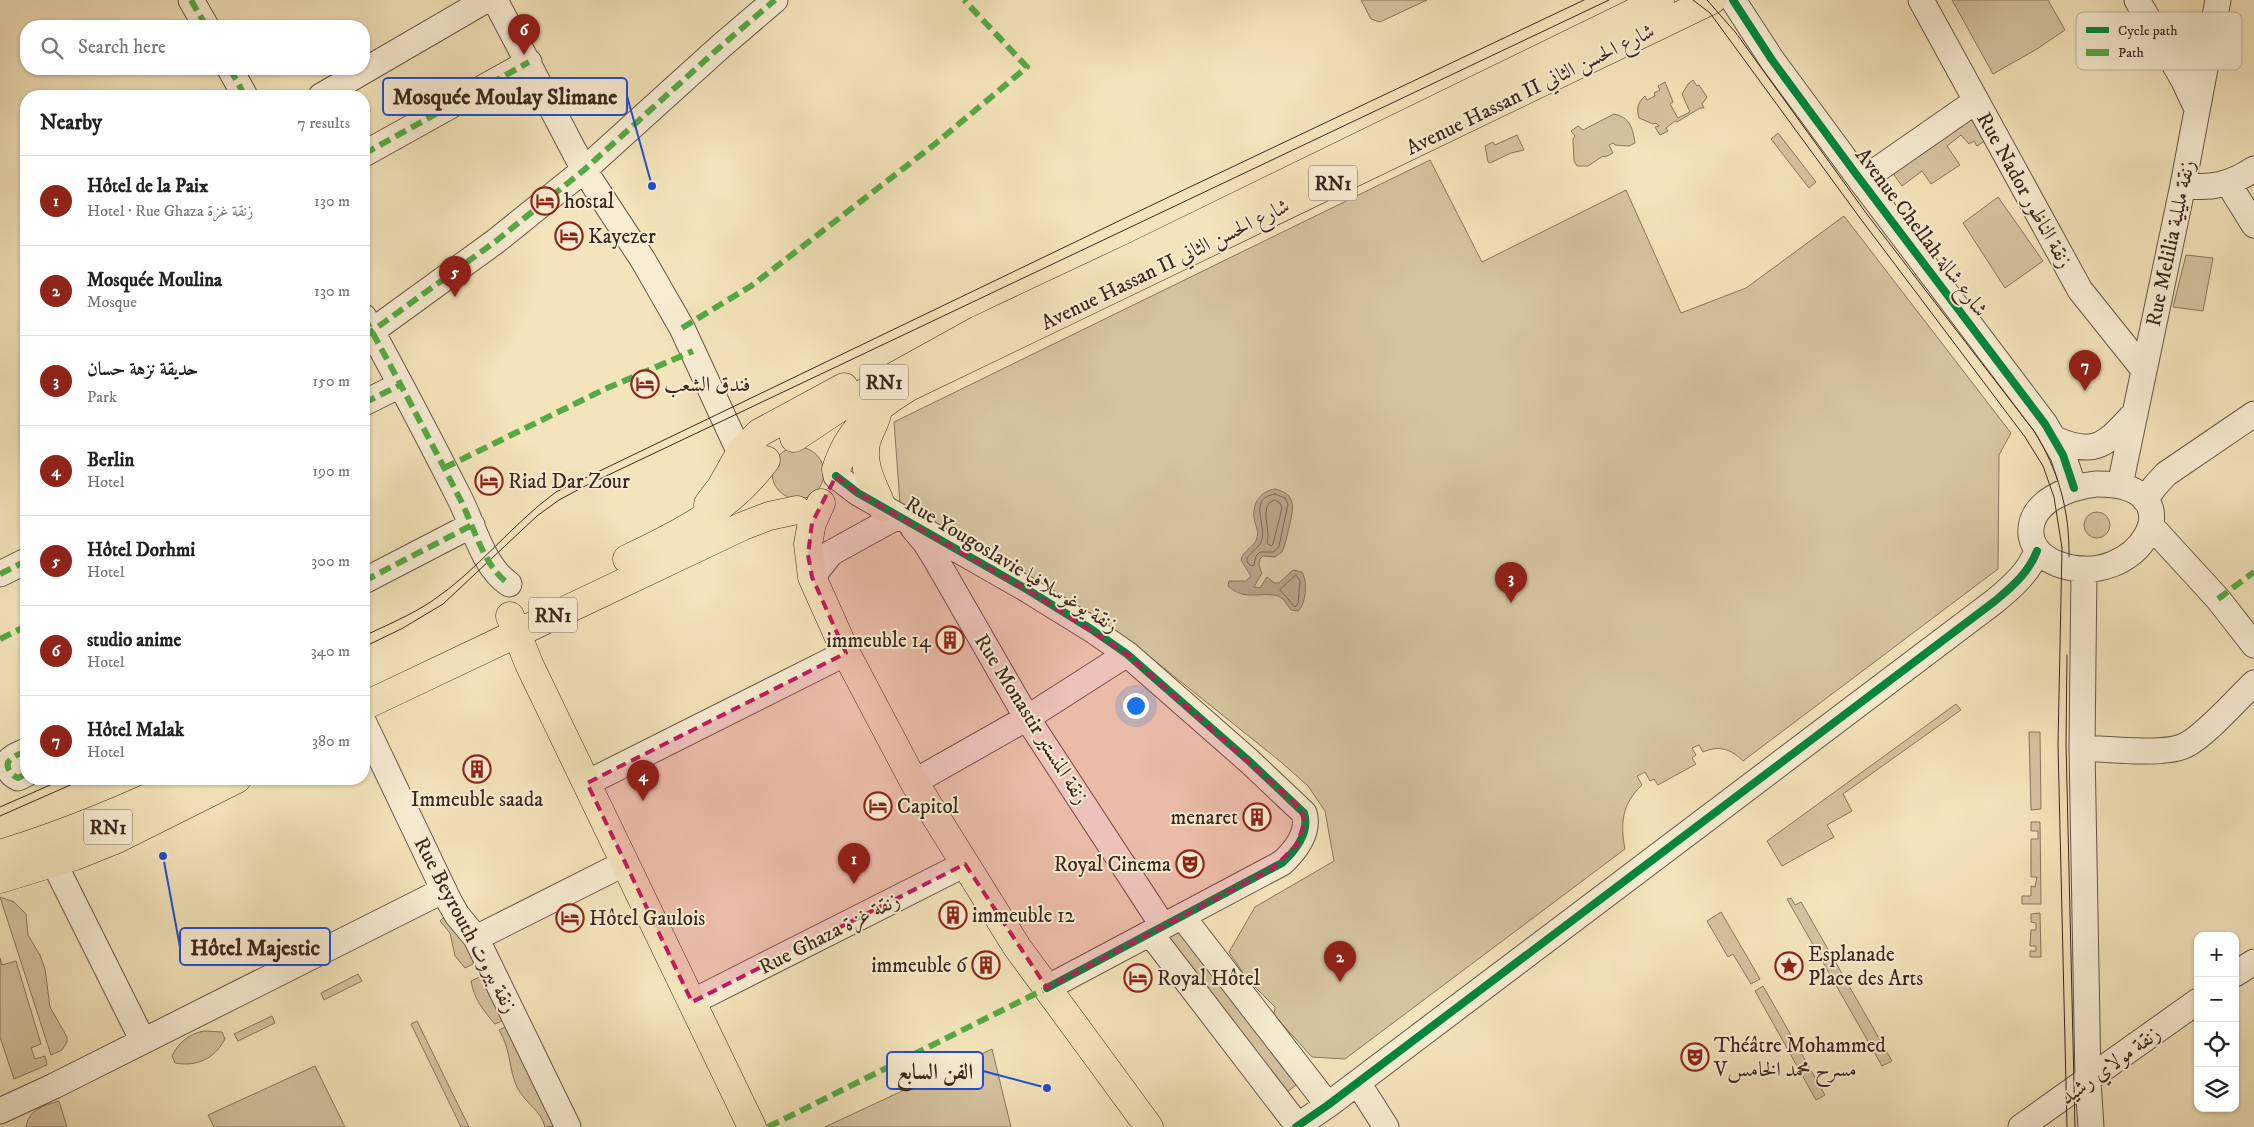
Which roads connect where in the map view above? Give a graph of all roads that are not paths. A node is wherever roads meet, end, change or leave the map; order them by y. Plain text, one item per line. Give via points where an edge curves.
1 (191, 0) edge
2 (486, 0) edge
3 (495, 0) edge
4 (775, 0) edge
5 (1660, 0) edge
6 (1712, 0) edge
7 (1733, 0) edge
8 (1921, 0) edge
9 (2137, 0) edge
10 (2144, 12) edge
11 (203, 20) edge
12 (529, 62) junction
13 (370, 67) edge
14 (2178, 70) edge
15 (2205, 70) edge
16 (233, 75) edge
17 (357, 75) edge
18 (241, 90) edge
19 (331, 90) edge
20 (1976, 101) junction
21 (2197, 109) junction
22 (370, 151) edge
23 (2254, 169) edge
24 (584, 170) junction
25 (1862, 182) junction
26 (2228, 183) junction
27 (2183, 185) junction
28 (2254, 226) edge
29 (370, 326) edge
30 (978, 330) junction
31 (370, 336) edge
32 (2144, 370) junction
33 (400, 385) junction
34 (370, 400) edge
35 (878, 407) junction
36 (2137, 411) junction
37 (2254, 414) edge
38 (794, 438) junction
39 (2055, 439) junction
40 (740, 453) junction
41 (766, 460) junction
42 (836, 473) junction
43 (2120, 485) junction
44 (2074, 488) junction
45 (2146, 500) junction
46 (809, 507) junction
47 (890, 511) junction
48 (472, 525) junction
49 (2152, 527) junction
50 (684, 531) junction
51 (2037, 551) junction
52 (20, 564) edge
53 (2084, 569) junction
54 (0, 574) edge
55 (812, 577) junction
56 (370, 578) edge
57 (509, 584) dead end
58 (513, 624) junction
59 (2254, 644) edge
60 (846, 653) junction
61 (1127, 654) junction
62 (2254, 683) edge
63 (370, 685) edge
64 (370, 703) edge
65 (1027, 718) junction
66 (370, 736) edge
67 (2082, 748) junction
68 (20, 754) edge
69 (20, 777) edge
70 (914, 782) junction
71 (587, 783) junction
72 (150, 785) edge
73 (175, 785) edge
74 (199, 785) edge
75 (225, 785) edge
76 (0, 840) edge
77 (0, 854) edge
78 (54, 863) junction
79 (625, 863) junction
80 (966, 864) junction
81 (0, 866) edge
82 (0, 879) edge
83 (444, 890) junction
84 (1165, 925) junction
85 (476, 938) junction
86 (2254, 962) edge
87 (2239, 971) edge
88 (1047, 988) junction
89 (692, 1002) junction
90 (2194, 1004) edge
91 (143, 1042) junction
92 (100, 1056) dead end
93 (2088, 1081) junction
94 (1358, 1083) junction
95 (0, 1101) edge
96 (1328, 1105) junction
97 (0, 1111) edge
98 (1297, 1126) edge
99 (568, 1127) edge
100 (752, 1127) edge
101 (1149, 1127) edge
102 (1386, 1127) edge
103 (2022, 1127) edge
104 (2091, 1127) edge

1 - 11 street
2 - 13 street
3 - 12 street
4 - 24 street
5 - 30 main road, Avenue Hassan II شارع الحسن الثاني / RN1
6 - 35 main road, Avenue Hassan II شارع الحسن الثاني / RN1 via 907,388
7 - 25 street, Avenue Chellah شارع شالة via 1772,60
8 - 20 street, Rue Nador زنقة الناظور
9 - 10 street
12 - 22 street
12 - 24 street
14 - 21 street
15 - 21 street, Rue Melilia زنقة مليلية
16 - 18 street
17 - 19 street
20 - 25 street
20 - 32 street, Rue Nador زنقة الناظور via 2080,290
21 - 27 street, Rue Melilia زنقة مليلية
23 - 26 street
24 - 29 street via 496,241
24 - 40 street via 643,260 682,328
25 - 39 street, Avenue Chellah شارع شالة
26 - 27 street via 2204,188
26 - 28 street
27 - 32 street, Rue Melilia زنقة مليلية
30 - 38 main road, Avenue Hassan II شارع الحسن الثاني / RN1 via 848,402
30 - 40 main road via 949,337 820,399 766,428
31 - 33 street
32 - 36 street, Rue Melilia زنقة مليلية
33 - 34 street
33 - 48 street
35 - 42 main road, Avenue Hassan II شارع الحسن الثاني / RN1 via 850,437
35 - 47 main road via 866,443 865,459 868,474
36 - 39 street via 2116,434 2096,446 2075,447
36 - 43 street, Rue Melilia زنقة مليلية
37 - 45 street via 2166,474
38 - 41 main road, RN1 via 774,448
38 - 42 main road via 811,440 825,448 834,462
39 - 44 street, Avenue Chellah شارع شالة
40 - 50 main road via 722,487
41 - 46 main road via 767,490 778,502
41 - 50 main road, RN1 via 738,493
42 - 46 main road, RN1 via 830,494
42 - 47 street, Rue Yougoslavie زنقة يوغوسلافيا via 858,493
43 - 44 street via 2096,484
43 - 45 street via 2134,490
44 - 51 street via 2046,503 2034,516 2031,534
45 - 49 street
46 - 55 main road via 812,523 808,555
46 - 58 main road, RN1 via 743,526
47 - 55 street via 831,553
47 - 61 street, Rue Yougoslavie زنقة يوغوسلافيا via 1091,628
47 - 65 street, Rue Monastir زنقة المنستير via 925,542
48 - 56 street
48 - 57 street via 498,577
49 - 53 street via 2129,555 2108,566
49 - 59 street
50 - 58 main road, RN1
51 - 53 street via 2048,560
51 - 94 street via 2018,582 1999,598
52 - 54 street
53 - 67 street
55 - 60 main road
58 - 63 main road, RN1
58 - 64 main road, RN1
58 - 71 main road
60 - 70 main road
60 - 71 street
61 - 65 street
61 - 84 street, Rue Yougoslavie زنقة يوغوسلافيا via 1250,761 1298,806 1305,818 1297,845 1282,863
62 - 67 street via 2185,746 2162,751
65 - 70 street
65 - 84 street, Rue Monastir زنقة المنستير
66 - 83 street, Rue Beyrouth زنقة بيروت
67 - 93 street
68 - 69 street via 10,759 8,769 13,777
70 - 80 main road
71 - 79 main road
72 - 76 main road via 93,810
73 - 77 main road, RN1 via 94,822
74 - 81 main road, RN1 via 104,828
75 - 78 main road via 123,836
78 - 82 main road
78 - 91 street
79 - 85 street
79 - 89 main road
80 - 88 main road via 1017,947
80 - 89 street, Rue Ghaza زنقة غزة
83 - 85 street, Rue Beyrouth زنقة بيروت
83 - 91 street
84 - 88 street, Rue Yougoslavie زنقة يوغوسلافيا
84 - 96 street, Rue Monastir زنقة المنستير
84 - 98 street, Rue Monastir زنقة المنستير
85 - 99 street, Rue Beyrouth زنقة بيروت
86 - 87 street
88 - 101 main road
89 - 100 main road
90 - 93 street, زنقة مولاي رشيد
91 - 97 street
92 - 95 street via 62,1069
93 - 103 street, زنقة مولاي رشيد
93 - 104 street
94 - 96 street
94 - 102 street
96 - 98 street

